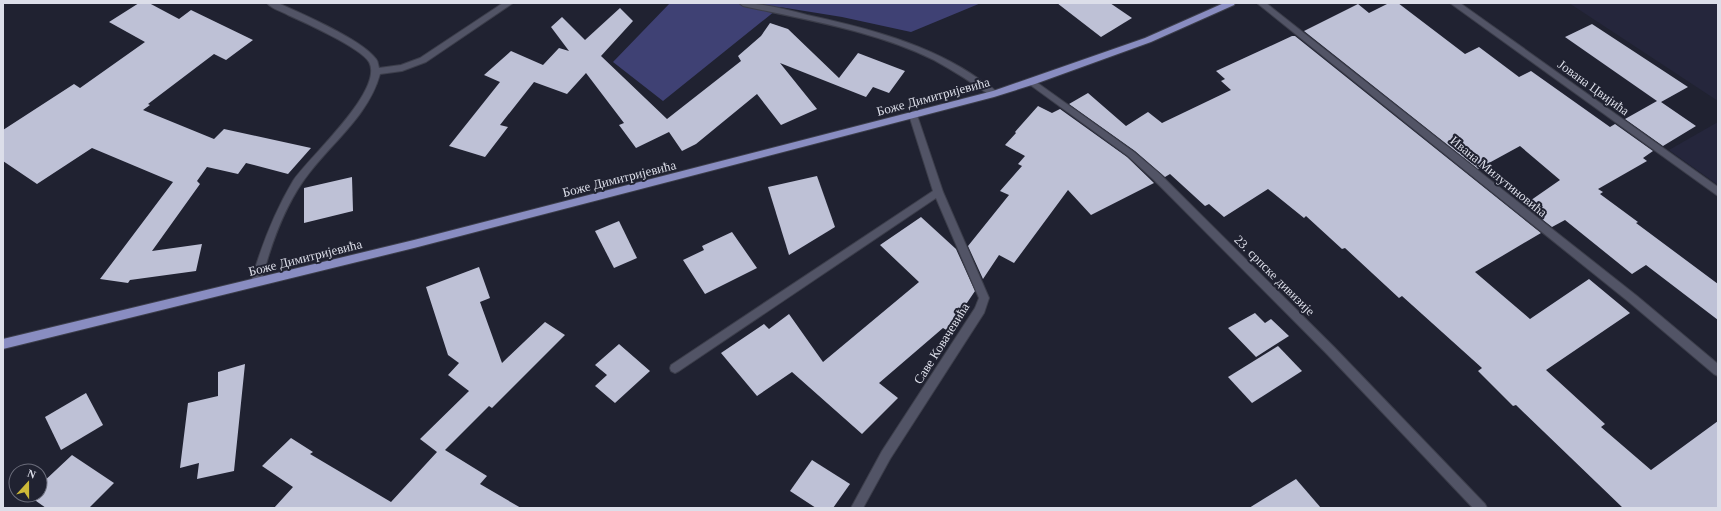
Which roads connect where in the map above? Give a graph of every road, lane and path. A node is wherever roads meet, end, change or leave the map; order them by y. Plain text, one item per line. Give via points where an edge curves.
1 (271, 3) edge
2 (508, 3) edge
3 (743, 3) edge
4 (1231, 3) edge
5 (1261, 3) edge
6 (1454, 3) edge
7 (377, 71) junction
8 (1032, 82) junction
9 (994, 94) junction
10 (913, 116) junction
11 (938, 192) junction
12 (1718, 192) edge
13 (256, 282) junction
14 (3, 344) edge
15 (675, 368) dead end
16 (1718, 371) edge
17 (857, 508) edge
18 (1481, 508) edge

1 - 7 street via 349,43 374,62
2 - 7 street via 423,60 402,68
3 - 9 street via 858,29 923,52 961,71
4 - 8 main road, Боже Димитријевића via 1148,40
5 - 16 street, Ивана Милутиновића via 1627,294
6 - 12 street, Јована Цвијића
7 - 13 street via 374,85 364,102 306,170 293,191 271,236
8 - 9 main road, Боже Димитријевића
8 - 18 street, 23. српске дивизије via 1131,154 1157,177 1330,350
9 - 10 main road, Боже Димитријевића
10 - 11 street, Саве Ковачевића
10 - 13 main road, Боже Димитријевића
11 - 15 street
11 - 17 street, Саве Ковачевића via 984,298 980,310 886,455
13 - 14 main road, Боже Димитријевића

